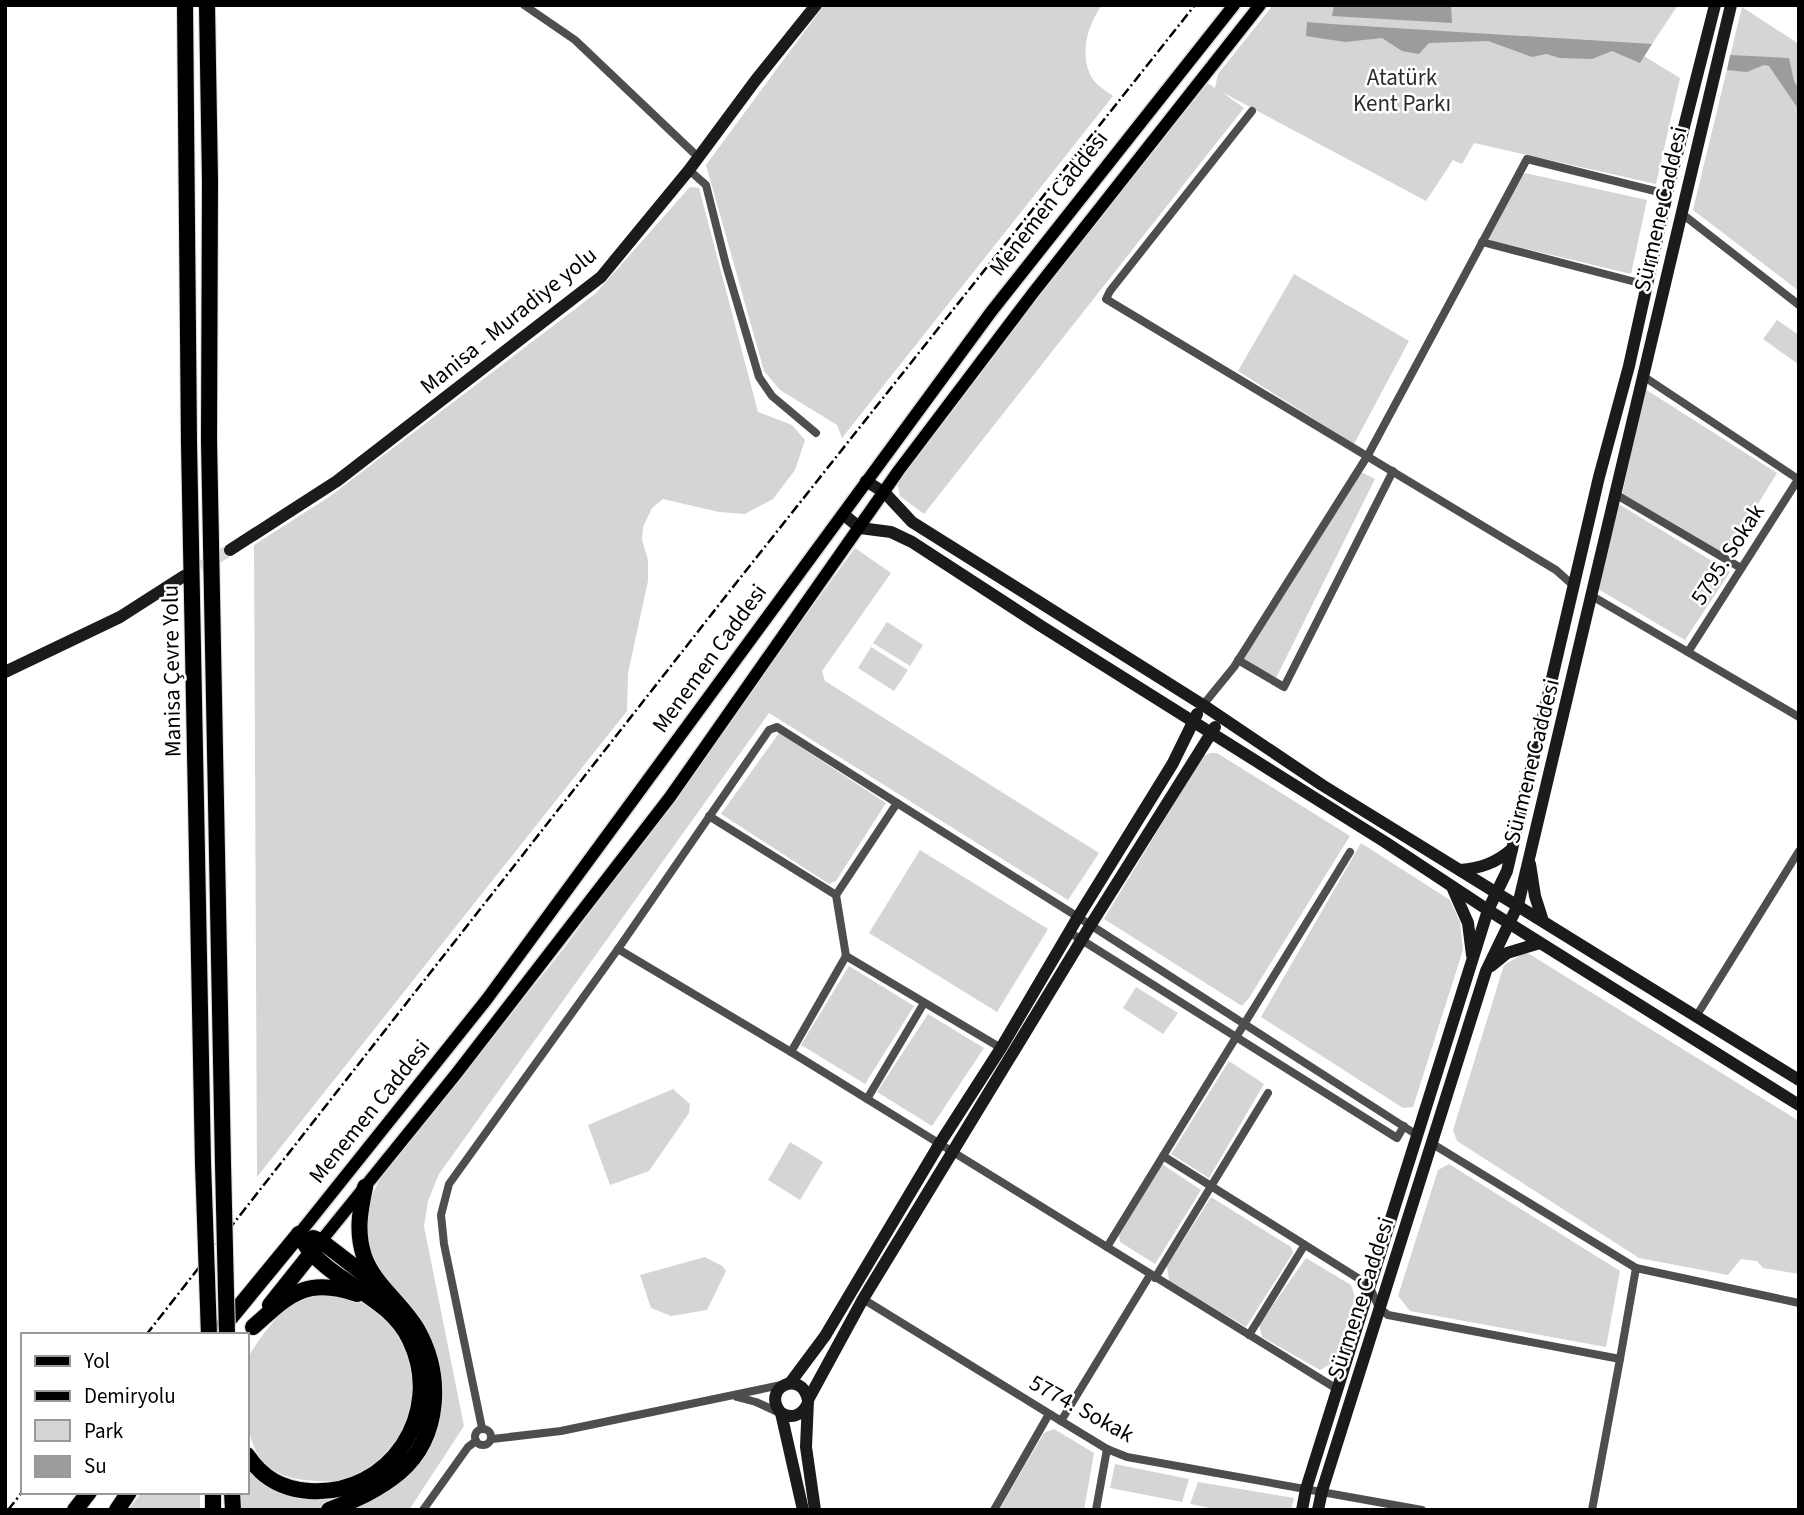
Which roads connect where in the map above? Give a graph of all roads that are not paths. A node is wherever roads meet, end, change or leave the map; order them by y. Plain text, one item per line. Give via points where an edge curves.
1 (185, 5) edge
2 (207, 5) edge
3 (524, 5) edge
4 (816, 5) edge
5 (1234, 5) edge
6 (1261, 5) edge
7 (1715, 5) edge
8 (1731, 5) edge
9 (1700, 63) junction
10 (1715, 66) junction
11 (1252, 111) dead end
12 (698, 157) junction
13 (689, 170) junction
14 (1667, 194) junction
15 (1663, 213) junction
16 (1680, 215) junction
17 (1482, 242) junction
18 (1647, 285) junction
19 (1799, 305) edge
20 (1629, 366) junction
21 (1643, 376) junction
22 (816, 433) dead end
23 (1368, 455) junction
24 (1393, 471) junction
25 (1798, 479) edge
26 (866, 481) junction
27 (885, 493) junction
28 (1615, 494) junction
29 (844, 514) junction
30 (860, 528) junction
31 (230, 550) tunnel mouth
32 (1741, 568) junction
33 (184, 576) tunnel mouth
34 (1575, 587) junction
35 (1592, 596) junction
36 (1688, 652) junction
37 (1238, 660) junction
38 (5, 672) edge
39 (1203, 705) junction
40 (1799, 717) edge
41 (1221, 718) junction
42 (1192, 721) junction
43 (1211, 733) junction
44 (897, 803) junction
45 (709, 816) junction
46 (1513, 849) junction
47 (1799, 851) edge
48 (1350, 852) dead end
49 (1529, 857) junction
50 (1460, 870) junction
51 (1452, 885) junction
52 (1495, 892) junction
53 (836, 895) junction
54 (1518, 905) junction
55 (1488, 910) junction
56 (1078, 917) junction
57 (1543, 921) junction
58 (1510, 924) junction
59 (1090, 926) junction
60 (1069, 932) junction
61 (1082, 940) junction
62 (1540, 943) junction
63 (618, 949) junction
64 (846, 956) junction
65 (1473, 960) junction
66 (1486, 971) junction
67 (924, 1003) junction
68 (1697, 1016) junction
69 (1243, 1024) junction
70 (1235, 1036) junction
71 (1001, 1048) junction
72 (790, 1052) junction
73 (1799, 1080) edge
74 (1268, 1093) dead end
75 (867, 1099) junction
76 (1799, 1105) edge
77 (1404, 1126) junction
78 (1417, 1135) junction
79 (940, 1143) junction
80 (1432, 1143) junction
81 (953, 1152) junction
82 (1163, 1156) junction
83 (365, 1187) junction
84 (1211, 1187) junction
85 (299, 1234) junction
86 (1304, 1246) junction
87 (316, 1247) junction
88 (1107, 1247) junction
89 (1636, 1268) junction
90 (1153, 1277) junction
91 (1369, 1285) junction
92 (385, 1288) junction
93 (369, 1298) junction
94 (863, 1299) junction
95 (1799, 1303) edge
96 (1379, 1308) junction
97 (250, 1331) edge
98 (209, 1333) edge
99 (218, 1333) edge
100 (227, 1333) edge
101 (1249, 1335) junction
102 (1620, 1359) junction
103 (787, 1384) junction
104 (1338, 1389) junction
105 (734, 1396) junction
106 (808, 1403) junction
107 (781, 1413) junction
108 (1049, 1415) junction
109 (1061, 1422) junction
110 (482, 1428) junction
111 (492, 1439) junction
112 (476, 1441) junction
113 (1107, 1449) junction
114 (248, 1456) edge
115 (1306, 1489) junction
116 (1322, 1491) junction
117 (87, 1494) edge
118 (127, 1494) edge
119 (75, 1510) edge
120 (117, 1510) edge
121 (329, 1510) edge
122 (423, 1510) edge
123 (803, 1510) edge
124 (815, 1510) edge
125 (994, 1510) edge
126 (1096, 1510) edge
127 (1302, 1510) edge
128 (1318, 1510) edge
129 (1422, 1510) edge
130 (1592, 1510) edge

1 - 98 highway, Manisa Çevre Yolu, bridge via 189,443
2 - 100 highway, Manisa Çevre Yolu, bridge via 209,440
3 - 12 street via 575,40
4 - 12 main road, Manisa - Muradiye yolu
5 - 26 main road, Menemen Caddesi via 991,312
6 - 27 main road, Menemen Caddesi via 1033,293
7 - 9 main road, Sürmene Caddesi
8 - 10 main road, Sürmene Caddesi
9 - 10 main road
9 - 14 main road, Sürmene Caddesi
10 - 16 main road, Sürmene Caddesi
11 - 23 street via 1107,299
12 - 13 main road, Manisa - Muradiye yolu
13 - 22 street via 706,185 759,377 772,396
13 - 31 main road, Manisa - Muradiye yolu via 601,276 337,481
14 - 15 main road, Sürmene Caddesi
14 - 17 street via 1527,159
15 - 16 main road
15 - 18 main road, Sürmene Caddesi
16 - 19 street
16 - 21 main road, Sürmene Caddesi
17 - 18 street
17 - 23 street
18 - 20 main road, Sürmene Caddesi
20 - 21 main road
20 - 34 main road, Sürmene Caddesi
21 - 25 street
21 - 28 main road, Sürmene Caddesi
23 - 24 street
23 - 37 street
24 - 34 street via 1556,570
24 - 37 street via 1284,687
25 - 32 street, 5795. Sokak
26 - 27 main road
26 - 29 main road, Menemen Caddesi
27 - 30 main road, Menemen Caddesi
27 - 39 main road via 912,522
28 - 32 street
28 - 35 main road, Sürmene Caddesi
29 - 30 main road
29 - 85 main road, Menemen Caddesi via 487,999
30 - 42 main road via 891,532 912,542
30 - 83 main road, Menemen Caddesi via 667,802
32 - 36 street, 5795. Sokak
33 - 38 main road via 120,617
34 - 35 main road
34 - 46 main road, Sürmene Caddesi
35 - 36 street
35 - 49 main road, Sürmene Caddesi
36 - 40 street
37 - 39 street
39 - 41 main road
39 - 42 main road
41 - 43 main road
41 - 50 main road
42 - 43 main road
42 - 56 main road via 1174,763
43 - 51 main road
43 - 59 main road
44 - 45 street via 777,727 769,730
44 - 53 street
44 - 56 street
45 - 53 street
45 - 63 street
46 - 50 main road via 1480,868
46 - 52 main road, Sürmene Caddesi
47 - 68 street
48 - 69 street
49 - 54 main road, Sürmene Caddesi
49 - 57 main road
50 - 52 main road
51 - 55 main road
51 - 65 main road via 1468,923
52 - 54 main road
52 - 55 main road, Sürmene Caddesi
53 - 64 street
54 - 57 main road
54 - 58 main road, Sürmene Caddesi
55 - 58 main road
55 - 65 main road, Sürmene Caddesi
56 - 59 street
56 - 60 main road
57 - 68 main road
58 - 62 main road
58 - 66 main road, Sürmene Caddesi
59 - 61 main road
59 - 69 street
60 - 61 street
60 - 71 main road
61 - 70 street
61 - 81 main road
62 - 66 main road via 1507,953
62 - 76 main road
63 - 72 street
63 - 110 street via 449,1184 443,1202 444,1244
64 - 67 street
64 - 72 street
65 - 78 main road, Sürmene Caddesi
66 - 80 main road, Sürmene Caddesi
67 - 71 street
67 - 75 street
68 - 73 main road
69 - 70 street
69 - 77 street
70 - 77 street via 1397,1138
70 - 82 street
71 - 79 main road
72 - 75 street
74 - 84 street
75 - 79 street
77 - 78 street
78 - 91 main road, Sürmene Caddesi
79 - 81 street
79 - 103 main road via 825,1336
80 - 89 street
80 - 96 main road, Sürmene Caddesi
81 - 88 street
81 - 94 main road
82 - 84 street
82 - 88 street
83 - 87 main road, Menemen Caddesi
83 - 92 highway via 358,1230 365,1257
84 - 86 street
84 - 90 street
85 - 87 highway
85 - 99 highway, Menemen Caddesi
86 - 91 street
86 - 101 street
87 - 92 highway
87 - 93 highway
87 - 97 highway, Menemen Caddesi
88 - 90 street
89 - 95 street
89 - 102 street
90 - 101 street
90 - 109 street
91 - 96 street
91 - 104 main road, Sürmene Caddesi
92 - 121 highway via 429,1352 435,1397 430,1426 402,1471 368,1494
93 - 97 highway via 326,1286 302,1289
93 - 114 highway via 385,1308 402,1329 418,1362 420,1395 407,1441 367,1480 324,1492 280,1485 265,1477
94 - 106 main road
94 - 108 street, 5774. Sokak
96 - 102 street via 1388,1315
96 - 116 main road, Sürmene Caddesi
101 - 104 street
102 - 130 street
103 - 105 street
103 - 106 main road via 801,1386
103 - 107 main road via 776,1392 775,1403
104 - 115 main road, Sürmene Caddesi
105 - 107 street
105 - 111 street via 561,1431
106 - 107 main road via 796,1416
106 - 124 main road via 806,1447
107 - 123 main road
108 - 109 street, 5774. Sokak
108 - 125 street
109 - 113 street, 5774. Sokak
110 - 111 street via 490,1431
110 - 112 street
111 - 112 street via 486,1445
112 - 122 street
113 - 115 street, 5774. Sokak via 1144,1461
113 - 126 street
115 - 116 street, 5774. Sokak
115 - 127 main road, Sürmene Caddesi
116 - 128 main road, Sürmene Caddesi
116 - 129 street, 5774. Sokak
117 - 119 highway
118 - 120 highway

